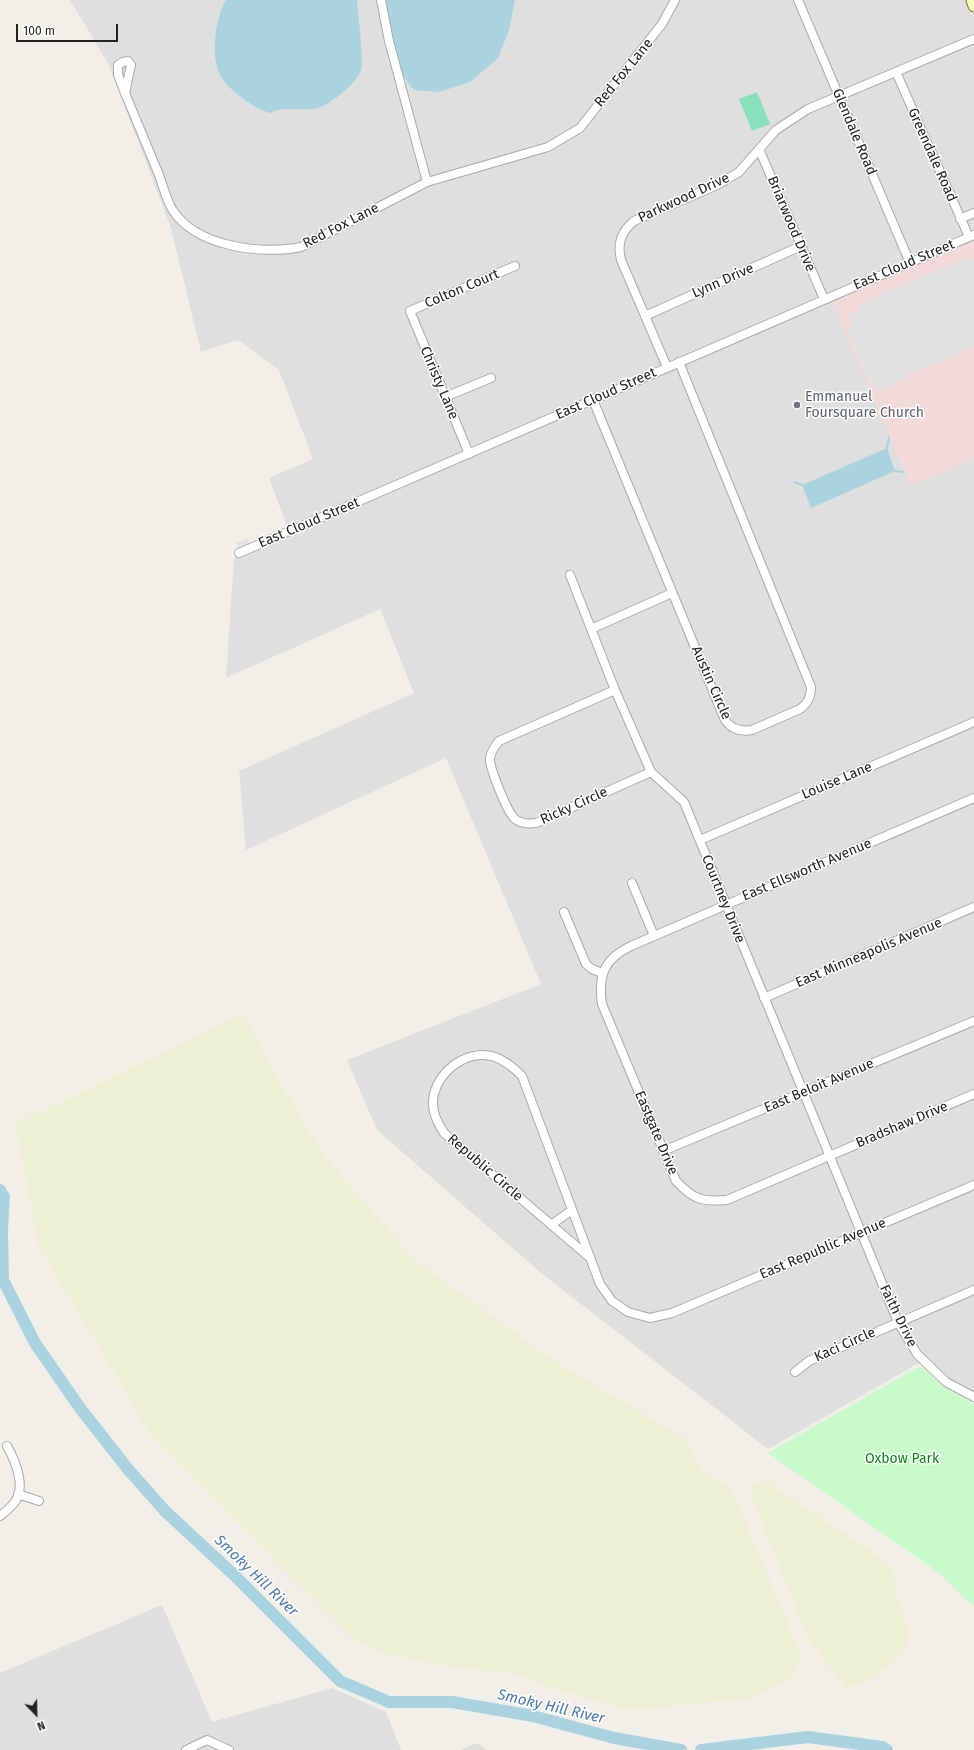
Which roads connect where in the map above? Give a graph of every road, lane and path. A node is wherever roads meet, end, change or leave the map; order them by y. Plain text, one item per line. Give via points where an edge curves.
1 (381, 0) edge
2 (675, 0) edge
3 (798, 0) edge
4 (972, 0) edge
5 (974, 6) edge
6 (974, 39) edge
7 (896, 72) junction
8 (125, 93) dead end
9 (839, 96) junction
10 (759, 149) junction
11 (427, 182) junction
12 (974, 213) edge
13 (960, 219) junction
14 (971, 236) edge
15 (801, 246) junction
16 (910, 263) junction
17 (515, 266) dead end
18 (824, 299) junction
19 (410, 311) joint
20 (646, 316) junction
21 (679, 362) junction
22 (667, 367) junction
23 (491, 378) dead end
24 (445, 397) junction
25 (593, 400) junction
26 (469, 454) junction
27 (239, 553) dead end
28 (570, 575) dead end
29 (672, 592) junction
30 (591, 629) junction
31 (615, 690) junction
32 (974, 722) edge
33 (651, 772) junction
34 (974, 798) edge
35 (700, 840) junction
36 (632, 883) dead end
37 (726, 906) junction
38 (974, 908) edge
39 (564, 912) dead end
40 (654, 936) junction
41 (602, 973) junction
42 (764, 998) junction
43 (974, 1020) edge
44 (803, 1092) junction
45 (974, 1094) edge
46 (663, 1151) junction
47 (830, 1156) junction
48 (974, 1185) edge
49 (572, 1210) junction
50 (551, 1225) junction
51 (861, 1233) junction
52 (589, 1257) junction
53 (974, 1290) edge
54 (672, 1313) joint
55 (898, 1322) junction
56 (794, 1372) dead end
57 (974, 1397) edge
58 (7, 1446) dead end
59 (18, 1494) junction
60 (39, 1501) dead end
61 (0, 1516) edge
62 (186, 1750) edge
63 (229, 1750) edge

1 - 11 street via 388,41
2 - 11 street, Red Fox Lane via 662,24 580,128 548,147
3 - 9 street, Glendale Road
4 - 5 main road
6 - 7 street, Parkwood Drive
7 - 9 street, Parkwood Drive
7 - 13 street, Greendale Road
8 - 11 street, Red Fox Lane via 172,209 187,226 207,237 234,246 282,251 301,247
9 - 10 street, Parkwood Drive via 808,109 776,130
9 - 16 street, Glendale Road
10 - 15 street, Briarwood Drive
10 - 20 street, Parkwood Drive via 739,172 717,185 634,221 622,234 619,247 621,260
12 - 13 street
13 - 14 street, Greendale Road
14 - 16 street, East Cloud Street
15 - 18 street, Briarwood Drive
15 - 20 street, Lynn Drive
16 - 18 street, East Cloud Street
17 - 19 street, Colton Court
18 - 21 street, East Cloud Street
19 - 24 street, Christy Lane
20 - 22 street, Parkwood Drive
21 - 22 street, East Cloud Street
21 - 29 street, Austin Circle via 808,679 811,692 806,704 752,730 744,732 729,726
22 - 25 street, East Cloud Street
23 - 24 street
24 - 26 street, Christy Lane
25 - 26 street, East Cloud Street
25 - 29 street, Austin Circle
26 - 27 street, East Cloud Street
28 - 30 street, Courtney Drive
29 - 30 street
30 - 31 street, Courtney Drive
31 - 33 street, Courtney Drive
31 - 33 street, Ricky Circle via 499,741 490,759 509,811 519,821 526,824 536,823
32 - 35 street, Louise Lane
33 - 35 street, Courtney Drive via 684,802
34 - 37 street, East Ellsworth Avenue
35 - 37 street, Courtney Drive
36 - 40 street
37 - 40 street, East Ellsworth Avenue
37 - 42 street, Courtney Drive
38 - 42 street, East Minneapolis Avenue
39 - 41 street via 586,964
40 - 41 street, East Ellsworth Avenue via 619,952 608,962
41 - 46 street, Eastgate Drive via 602,1004
42 - 44 street, Courtney Drive
43 - 44 street, East Beloit Avenue
44 - 46 street, East Beloit Avenue
44 - 47 street, Courtney Drive
45 - 47 street, Bradshaw Drive
46 - 47 street, Eastgate Drive via 676,1181 687,1192 706,1202 727,1200
47 - 51 street, Courtney Drive
48 - 51 street, East Republic Avenue
49 - 50 street
49 - 50 street, Republic Circle via 522,1076 510,1065 494,1057 477,1056 460,1061 445,1072 437,1084 433,1102 436,1119 453,1142
49 - 52 street, Republic Circle
50 - 52 street, Republic Circle
51 - 54 street, East Republic Avenue
51 - 55 street, Faith Drive
52 - 54 street, Republic Circle via 600,1284 612,1301 628,1312 650,1318
53 - 55 street, Kaci Circle
55 - 56 street, Kaci Circle via 809,1361
55 - 57 street, Faith Drive via 917,1354 946,1382
58 - 59 street via 20,1480
59 - 60 street
59 - 61 street via 15,1502
62 - 63 street via 207,1740

